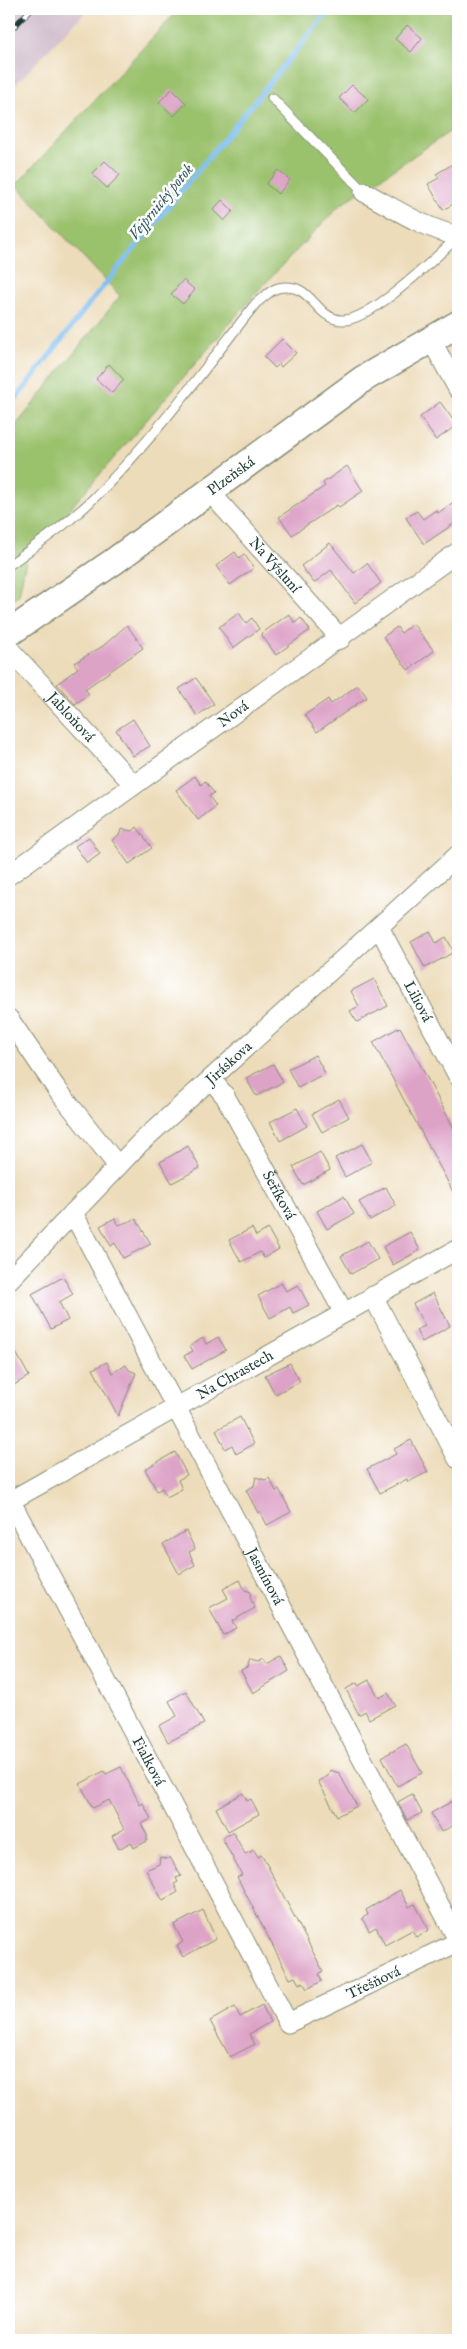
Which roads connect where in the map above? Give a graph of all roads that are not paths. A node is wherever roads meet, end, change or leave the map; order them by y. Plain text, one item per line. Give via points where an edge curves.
1 (272, 98) dead end
2 (364, 192) joint
3 (458, 236) edge
4 (458, 324) edge
5 (430, 338) junction
6 (458, 390) edge
7 (209, 491) junction
8 (458, 552) edge
9 (9, 565) edge
10 (9, 633) edge
11 (341, 639) junction
12 (9, 649) edge
13 (134, 785) junction
14 (458, 855) edge
15 (9, 874) edge
16 (379, 927) junction
17 (9, 1019) edge
18 (458, 1076) edge
19 (211, 1079) junction
20 (118, 1166) junction
21 (73, 1213) junction
22 (458, 1249) edge
23 (9, 1280) edge
24 (373, 1296) junction
25 (344, 1313) junction
26 (175, 1408) junction
27 (458, 1459) edge
28 (9, 1500) edge
29 (458, 1941) edge
30 (288, 2023) joint

1 - 2 lane
2 - 3 street via 419,223
3 - 9 lane via 380,303 352,319 327,316 303,290 276,288 256,303 151,436 98,495
4 - 5 main road, Plzeňská
5 - 6 street
5 - 7 main road, Plzeňská via 363,379
7 - 10 main road, Plzeňská
7 - 11 street, Na Výsluní
8 - 11 street, Nová
11 - 13 street, Nová
12 - 13 street, Jabloňová
13 - 15 street, Nová
14 - 16 street, Jiráskova
16 - 18 street, Liliová
16 - 19 street, Jiráskova
17 - 20 street via 56,1088
19 - 20 street, Jiráskova
19 - 25 street, Šeříková via 225,1096
20 - 21 street, Jiráskova
21 - 23 street, Jiráskova
21 - 26 street, Jasmínová
22 - 24 street, Na Chrastech
24 - 25 street, Na Chrastech
24 - 27 street
25 - 26 street, Na Chrastech
26 - 28 street, Na Chrastech
26 - 29 street, Jasmínová
28 - 30 street, Fialková
29 - 30 street, Třešňová

